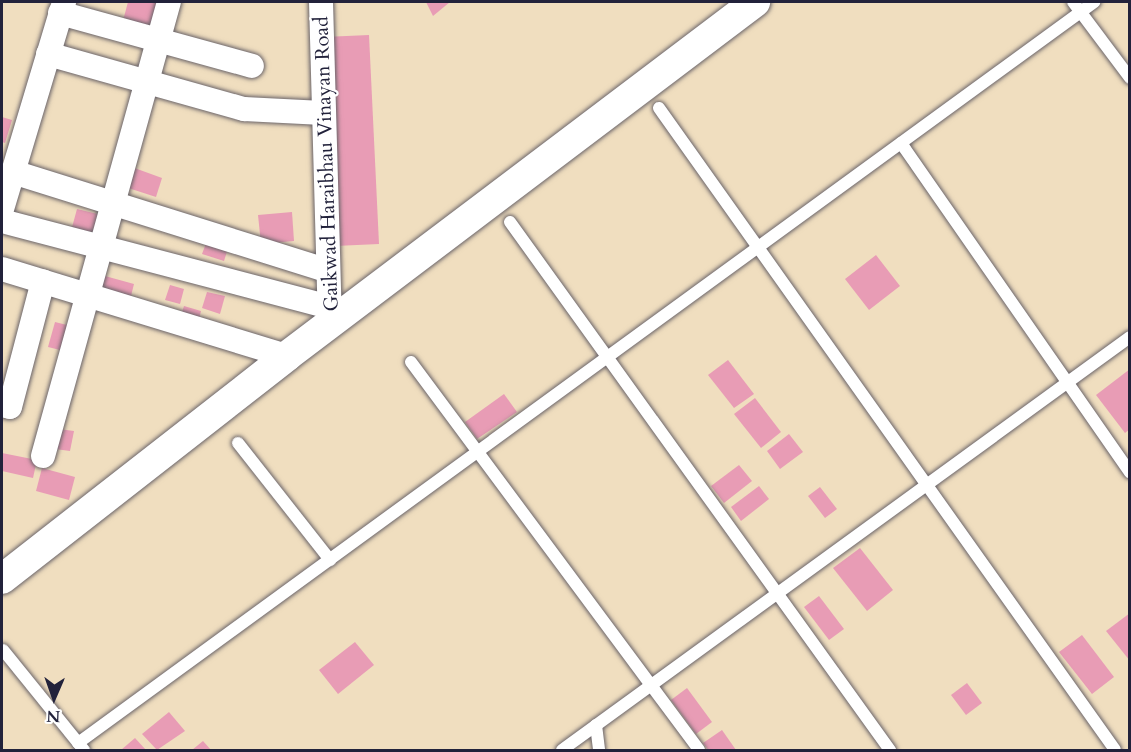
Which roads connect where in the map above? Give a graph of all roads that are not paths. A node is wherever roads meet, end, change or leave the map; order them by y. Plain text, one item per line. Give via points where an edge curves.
1 (169, 2) edge
2 (317, 2) edge
3 (755, 2) edge
4 (1095, 2) edge
5 (62, 7) edge
6 (1076, 7) edge
7 (160, 42) junction
8 (48, 54) junction
9 (252, 66) dead end
10 (1130, 78) edge
11 (149, 83) junction
12 (658, 108) dead end
13 (323, 112) junction
14 (901, 143) junction
15 (14, 172) junction
16 (112, 203) junction
17 (2, 209) edge
18 (2, 221) edge
19 (510, 222) dead end
20 (101, 247) junction
21 (756, 249) junction
22 (2, 269) edge
23 (326, 270) junction
24 (42, 281) junction
25 (89, 296) junction
26 (330, 317) junction
27 (1130, 337) edge
28 (287, 356) junction
29 (607, 357) junction
30 (411, 362) dead end
31 (1067, 383) junction
32 (2, 405) edge
33 (238, 443) dead end
34 (478, 452) junction
35 (43, 456) dead end
36 (1130, 472) edge
37 (925, 486) junction
38 (330, 560) junction
39 (2, 579) edge
40 (777, 594) junction
41 (3, 650) dead end
42 (651, 685) junction
43 (596, 725) junction
44 (81, 747) edge
45 (562, 750) edge
46 (599, 750) edge
47 (699, 750) edge
48 (890, 750) edge
49 (1114, 750) edge

1 - 7 street
2 - 13 street, Gaikwad Haraibhau Vinayan Road
3 - 26 street
4 - 6 lane
5 - 7 street
5 - 8 street
6 - 10 lane
6 - 14 lane
7 - 9 street
7 - 11 street
8 - 11 street
8 - 15 street
11 - 13 street via 244,109
11 - 16 street
12 - 21 lane
13 - 23 street, Gaikwad Haraibhau Vinayan Road
14 - 21 lane
14 - 31 lane
15 - 16 street
15 - 17 street
16 - 20 street
16 - 23 street
18 - 20 street
19 - 29 lane
20 - 25 street
20 - 26 street
21 - 29 lane
21 - 37 lane
22 - 24 street
23 - 26 street, Gaikwad Haraibhau Vinayan Road
24 - 25 street
24 - 32 street via 10,407
25 - 28 street
25 - 35 street
26 - 28 street
27 - 31 lane
28 - 39 street
29 - 34 lane
29 - 40 lane
30 - 34 lane
31 - 36 lane
31 - 37 lane
33 - 38 lane
34 - 38 lane
34 - 42 lane
37 - 40 lane
37 - 49 lane
38 - 44 lane
40 - 42 lane
40 - 48 lane
41 - 44 lane
42 - 43 lane
42 - 47 lane
43 - 45 lane
43 - 46 lane

